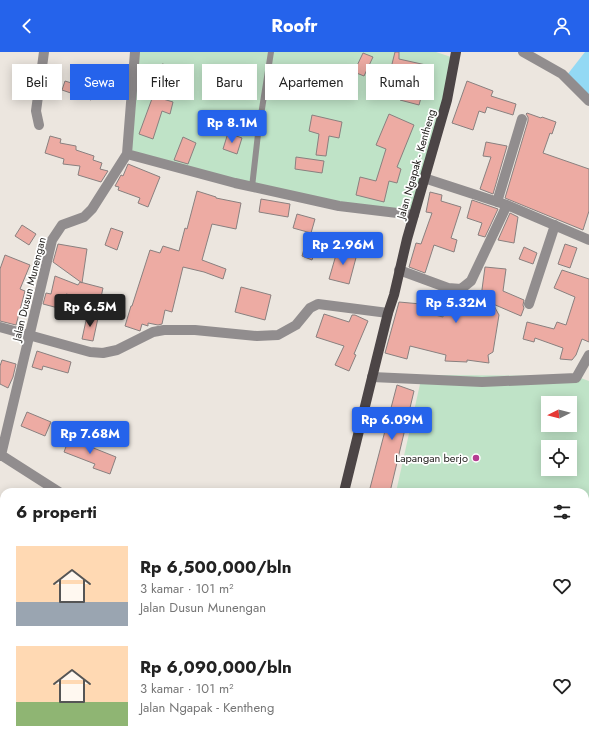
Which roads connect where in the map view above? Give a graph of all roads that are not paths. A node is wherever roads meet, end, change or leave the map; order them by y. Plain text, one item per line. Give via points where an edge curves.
1 (44, 52) edge
2 (135, 52) edge
3 (271, 52) edge
4 (456, 52) edge
5 (523, 52) edge
6 (589, 101) edge
7 (522, 119) dead end
8 (39, 125) dead end
9 (127, 154) junction
10 (424, 178) junction
11 (252, 187) junction
12 (497, 202) junction
13 (507, 205) junction
14 (414, 215) junction
15 (555, 225) junction
16 (589, 240) edge
17 (399, 270) junction
18 (529, 304) dead end
19 (388, 314) junction
20 (0, 327) edge
21 (30, 335) junction
22 (589, 355) edge
23 (372, 377) junction
24 (1, 456) edge
25 (53, 488) edge
26 (345, 488) edge

1 - 8 street via 36,111
2 - 9 street
3 - 11 lane
4 - 10 main road, Jalan Ngapak - Kentheng via 446,100
5 - 6 street via 562,74
7 - 12 street
9 - 11 street
9 - 21 street, Jalan Dusun Munengan via 92,209 84,217 62,225 52,240
10 - 12 street
10 - 14 main road, Jalan Ngapak - Kentheng
11 - 14 street via 339,206
12 - 13 street
13 - 15 street
13 - 17 street via 471,281 461,289 448,288
14 - 17 main road, Jalan Ngapak - Kentheng
15 - 16 street
15 - 18 street
17 - 19 main road, Jalan Ngapak - Kentheng
19 - 21 street via 318,304 310,308 296,326 278,335 164,330 153,332 117,350 103,353 90,352
19 - 23 main road, Jalan Ngapak - Kentheng
20 - 21 street
21 - 24 street, Jalan Dusun Munengan
22 - 23 street via 576,378 482,382
23 - 26 main road, Jalan Ngapak - Kentheng
24 - 25 street

